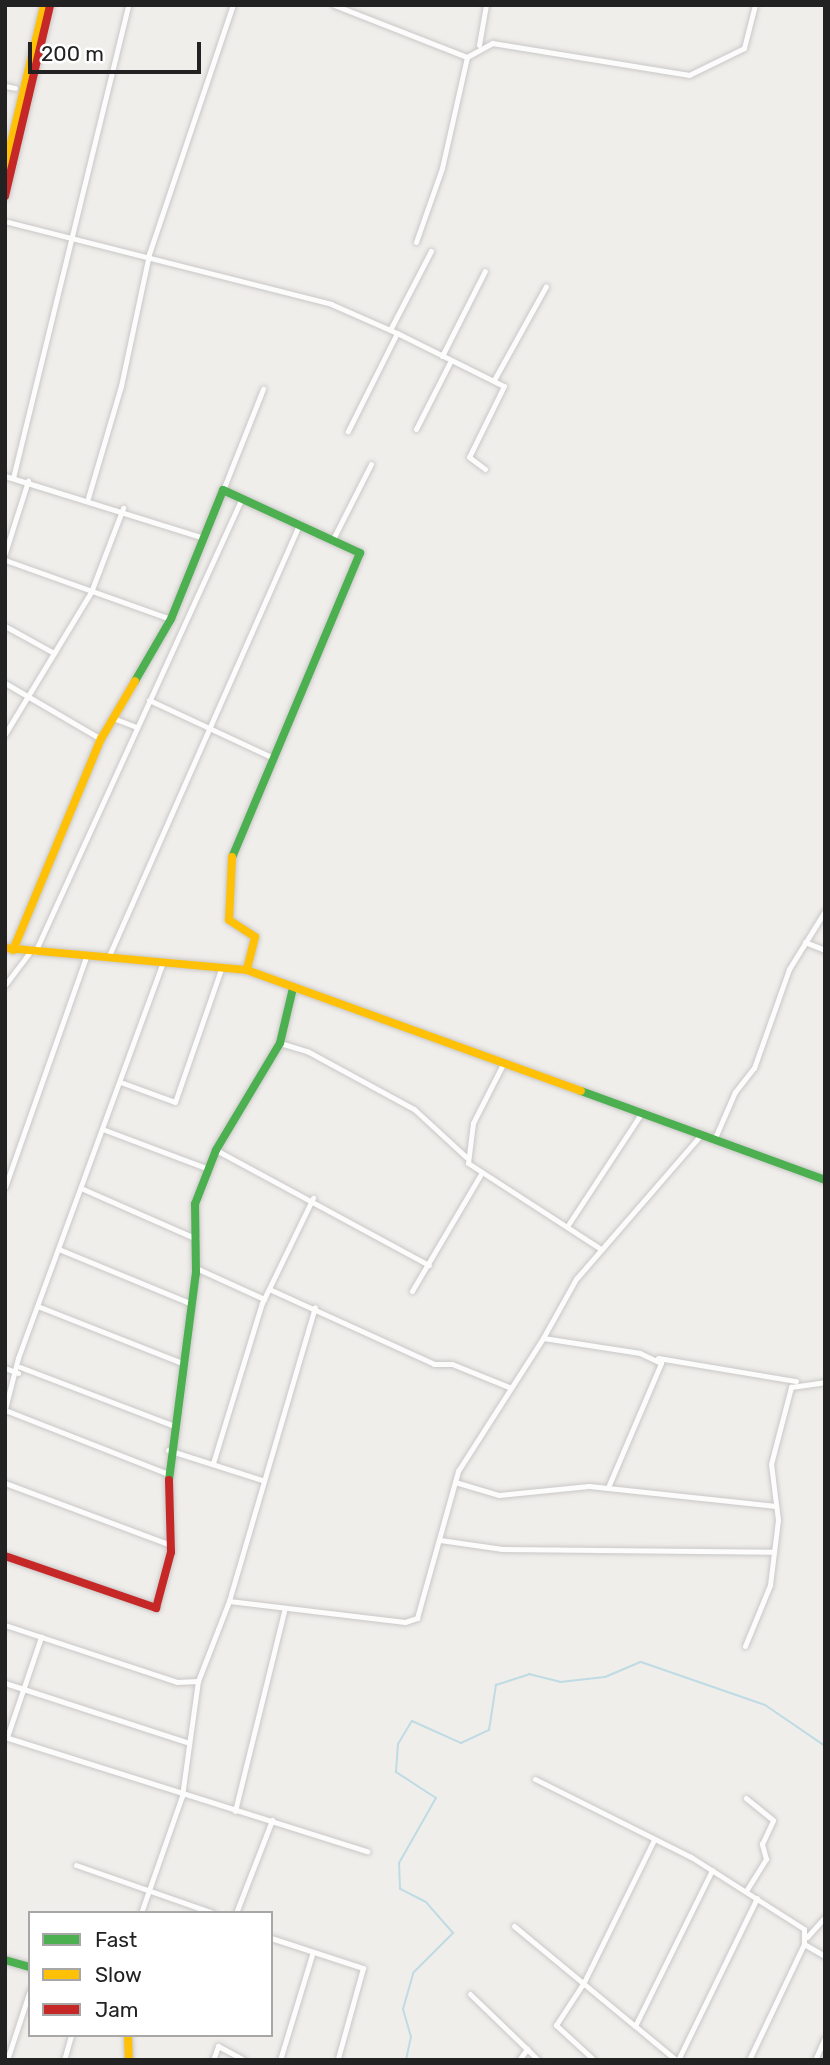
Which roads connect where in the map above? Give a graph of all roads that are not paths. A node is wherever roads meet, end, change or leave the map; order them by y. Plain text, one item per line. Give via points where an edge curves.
1 (44, 5) edge
2 (50, 5) edge
3 (128, 5) edge
4 (233, 5) edge
5 (334, 5) edge
6 (486, 5) edge
7 (754, 5) edge
8 (479, 46) junction
9 (467, 57) junction
10 (5, 86) edge
11 (15, 88) dead end
12 (5, 168) edge
13 (5, 196) edge
14 (8, 222) dead end
15 (74, 235) junction
16 (416, 242) dead end
17 (430, 251) dead end
18 (149, 254) junction
19 (485, 271) dead end
20 (546, 286) dead end
21 (390, 330) junction
22 (397, 333) junction
23 (442, 356) junction
24 (451, 360) junction
25 (494, 380) junction
26 (262, 388) dead end
27 (416, 429) dead end
28 (348, 431) dead end
29 (371, 464) dead end
30 (485, 469) dead end
31 (5, 476) edge
32 (13, 478) junction
33 (27, 481) junction
34 (223, 490) junction
35 (88, 498) junction
36 (242, 498) junction
37 (123, 508) junction
38 (300, 523) junction
39 (204, 538) junction
40 (332, 540) junction
41 (5, 553) edge
42 (5, 560) edge
43 (91, 592) junction
44 (171, 619) junction
45 (5, 626) edge
46 (54, 653) junction
47 (5, 683) edge
48 (30, 696) junction
49 (149, 700) junction
50 (113, 718) junction
51 (136, 727) junction
52 (210, 727) junction
53 (5, 734) edge
54 (101, 739) junction
55 (270, 756) junction
56 (825, 911) edge
57 (805, 942) junction
58 (9, 949) edge
59 (825, 950) edge
60 (33, 952) junction
61 (86, 957) junction
62 (108, 958) junction
63 (162, 964) junction
64 (221, 969) junction
65 (247, 970) junction
66 (5, 985) edge
67 (293, 988) junction
68 (280, 1043) junction
69 (503, 1065) junction
70 (123, 1083) junction
71 (641, 1114) junction
72 (105, 1130) junction
73 (700, 1136) junction
74 (714, 1140) junction
75 (216, 1150) junction
76 (466, 1157) junction
77 (209, 1169) junction
78 (481, 1174) junction
79 (825, 1180) edge
80 (5, 1187) edge
81 (83, 1189) junction
82 (313, 1198) junction
83 (568, 1225) junction
84 (198, 1239) junction
85 (601, 1249) junction
86 (61, 1250) junction
87 (429, 1265) junction
88 (196, 1268) junction
89 (269, 1289) junction
90 (412, 1291) dead end
91 (264, 1299) junction
92 (192, 1304) junction
93 (40, 1307) junction
94 (315, 1307) junction
95 (543, 1338) junction
96 (658, 1358) junction
97 (182, 1363) junction
98 (5, 1368) edge
99 (19, 1370) junction
100 (796, 1381) junction
101 (825, 1382) edge
102 (509, 1387) junction
103 (5, 1410) edge
104 (172, 1425) junction
105 (168, 1450) junction
106 (213, 1463) junction
107 (166, 1474) junction
108 (262, 1480) junction
109 (455, 1482) junction
110 (5, 1483) edge
111 (609, 1485) dead end
112 (776, 1506) junction
113 (440, 1540) junction
114 (171, 1545) junction
115 (773, 1552) junction
116 (5, 1556) edge
117 (229, 1601) junction
118 (284, 1611) junction
119 (5, 1625) edge
120 (41, 1637) junction
121 (745, 1646) dead end
122 (198, 1681) junction
123 (5, 1683) edge
124 (24, 1689) junction
125 (6, 1737) edge
126 (187, 1742) junction
127 (535, 1779) dead end
128 (183, 1796) junction
129 (746, 1798) dead end
130 (234, 1811) junction
131 (271, 1820) junction
132 (654, 1840) junction
133 (367, 1851) dead end
134 (76, 1865) dead end
135 (712, 1870) junction
136 (151, 1889) junction
137 (746, 1891) junction
138 (757, 1898) junction
139 (143, 1911) edge
140 (208, 1911) edge
141 (237, 1911) edge
142 (825, 1917) edge
143 (514, 1927) dead end
144 (807, 1937) junction
145 (273, 1939) edge
146 (804, 1944) junction
147 (312, 1955) junction
148 (825, 1956) edge
149 (5, 1960) edge
150 (28, 1966) edge
151 (584, 1982) junction
152 (470, 1994) dead end
153 (28, 1996) edge
154 (635, 2026) junction
155 (70, 2037) edge
156 (128, 2037) edge
157 (825, 2038) edge
158 (527, 2049) junction
159 (338, 2058) dead end
160 (7, 2060) edge
161 (64, 2060) edge
162 (129, 2060) edge
163 (213, 2060) edge
164 (244, 2060) edge
165 (280, 2060) edge
166 (519, 2060) edge
167 (538, 2060) edge
168 (594, 2060) edge
169 (677, 2060) edge
170 (750, 2060) edge
171 (815, 2060) edge

1 - 12 street
2 - 13 street
3 - 15 street
4 - 18 street
5 - 9 street
6 - 8 street
7 - 8 street via 744,48 689,75
8 - 9 street
9 - 16 street via 445,157
10 - 11 street
14 - 15 street
15 - 18 street
15 - 32 street
17 - 21 street
18 - 21 street via 331,304
18 - 35 street via 121,386
19 - 23 street
20 - 25 street
21 - 22 street
22 - 23 street
22 - 28 street
23 - 24 street
24 - 25 street
24 - 27 street
25 - 30 street via 503,391 469,457
26 - 34 street
29 - 40 street
31 - 32 street
32 - 33 street
33 - 35 street
33 - 41 street
34 - 36 street
34 - 39 street
35 - 37 street
36 - 38 street
36 - 49 street
37 - 39 street
37 - 43 street
38 - 40 street
38 - 52 street
39 - 44 street
40 - 55 street via 360,553
42 - 43 street
43 - 44 street
43 - 46 street
44 - 50 street
45 - 46 street
46 - 48 street
47 - 48 street
48 - 53 street
48 - 54 street
49 - 51 street
49 - 52 street
50 - 51 street
50 - 54 street
51 - 60 street
52 - 55 street
52 - 62 street
54 - 58 street
55 - 65 street via 233,844 227,903 229,920 255,937
56 - 57 street
57 - 59 street
57 - 74 street via 754,1068
58 - 60 street
60 - 61 street
60 - 66 street
61 - 62 street
61 - 80 street
62 - 63 street
63 - 64 street
63 - 70 street
64 - 65 street
64 - 70 street via 176,1102
65 - 67 street
67 - 68 street
67 - 69 street
68 - 75 street
68 - 76 street via 307,1051 414,1109
69 - 71 street
69 - 76 street via 473,1123
70 - 72 street
71 - 73 street
71 - 83 street
72 - 77 street
72 - 81 street
73 - 74 street
73 - 85 street
74 - 79 street
75 - 77 street
75 - 82 street
76 - 78 street
77 - 84 street via 195,1204
78 - 83 street
78 - 87 street
81 - 84 street
81 - 86 street
82 - 87 street
82 - 89 street
83 - 85 street
84 - 88 street
85 - 95 street via 576,1279
86 - 92 street
86 - 93 street
87 - 90 street
88 - 91 street
88 - 92 street
89 - 91 street
89 - 94 street
91 - 106 street
92 - 97 street
93 - 97 street
93 - 99 street via 18,1358
94 - 102 street via 434,1364 452,1364
94 - 108 street
95 - 96 street
95 - 102 street
96 - 100 street
96 - 111 street via 657,1382
97 - 104 street
98 - 99 street
99 - 103 street
99 - 104 street
100 - 101 street
100 - 112 street via 771,1464
102 - 109 street
103 - 107 street
104 - 105 street
105 - 106 street
105 - 107 street
106 - 108 street
107 - 114 street
108 - 117 street
109 - 112 street via 499,1495 589,1486
109 - 113 street
110 - 114 street
112 - 115 street
113 - 115 street via 502,1549
113 - 118 street via 421,1612 412,1622
114 - 116 street via 156,1608
115 - 121 street via 770,1585
117 - 118 street
117 - 122 street
118 - 130 street
119 - 120 street
120 - 122 street via 177,1682
120 - 124 street
122 - 126 street
123 - 124 street
124 - 125 street
124 - 126 street
125 - 128 street
126 - 128 street
127 - 132 street
128 - 130 street
128 - 136 street
129 - 137 street via 773,1820 762,1844 766,1859
130 - 131 street
131 - 133 street
131 - 141 street
132 - 135 street
132 - 151 street
134 - 136 street
135 - 137 street
135 - 154 street
136 - 139 street
136 - 140 street
137 - 138 street
138 - 144 street
138 - 169 street
142 - 144 street
143 - 151 street
144 - 146 street
145 - 147 street
146 - 148 street
146 - 170 street
147 - 159 street via 363,1968
147 - 165 street
149 - 150 street
151 - 154 street
151 - 168 street via 556,2025
152 - 158 street
153 - 160 street
154 - 169 street
155 - 161 street
156 - 162 street
157 - 171 street
158 - 166 street
158 - 167 street
163 - 164 street via 218,2046

